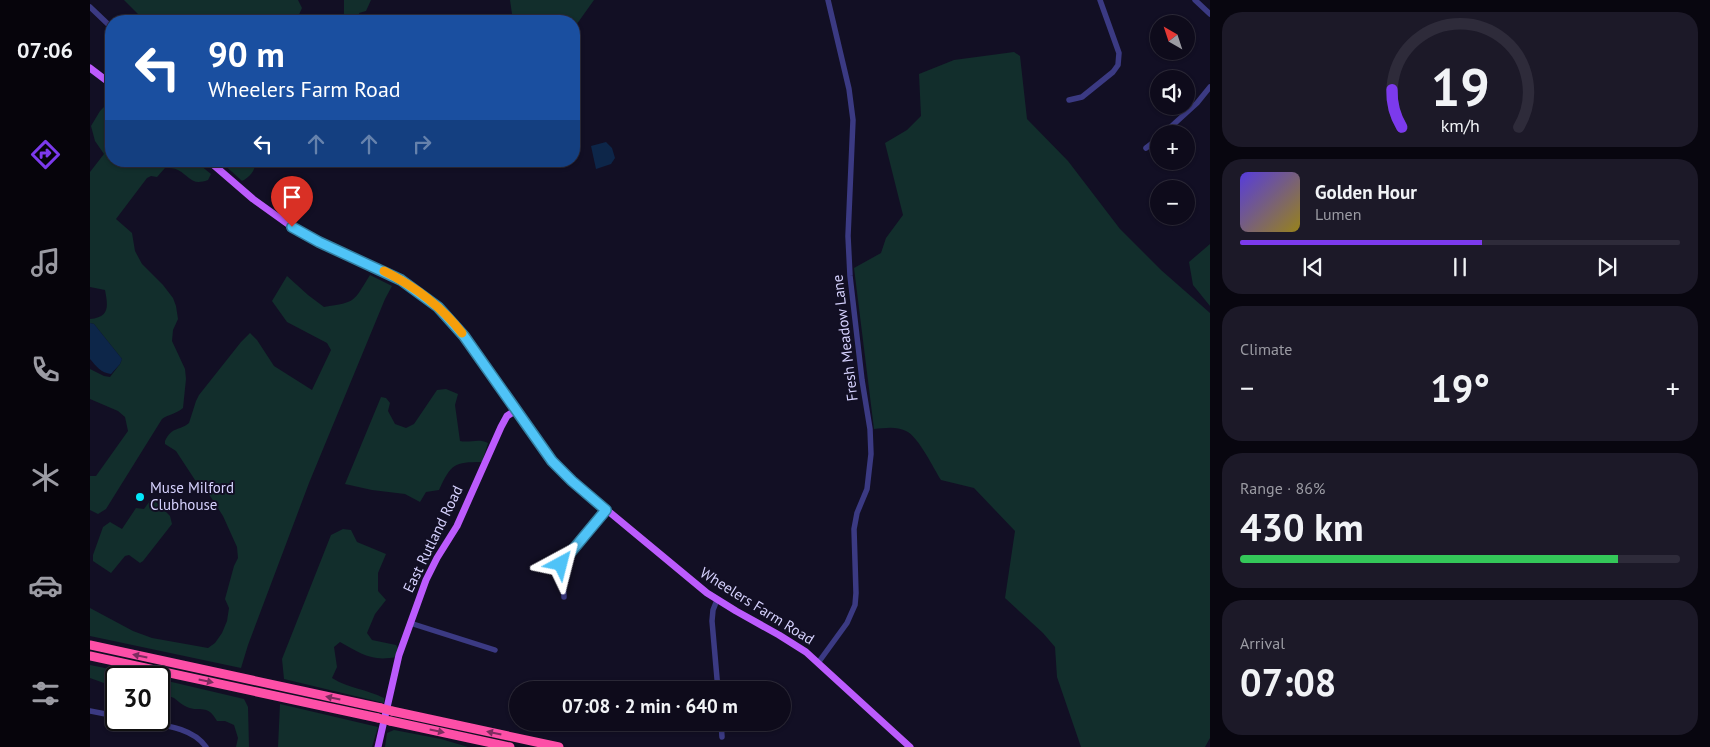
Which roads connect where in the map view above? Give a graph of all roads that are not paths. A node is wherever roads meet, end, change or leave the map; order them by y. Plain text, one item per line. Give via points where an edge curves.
1 (828, 0) edge
2 (1100, 0) edge
3 (1195, 0) edge
4 (90, 7) edge
5 (1210, 14) edge
6 (105, 22) edge
7 (90, 68) edge
8 (105, 78) edge
9 (1210, 87) edge
10 (1069, 100) dead end
11 (1173, 125) edge
12 (1150, 145) edge
13 (1146, 148) dead end
14 (216, 167) edge
15 (516, 410) junction
16 (606, 510) junction
17 (564, 597) dead end
18 (717, 600) junction
19 (410, 623) junction
20 (90, 645) edge
21 (496, 650) dead end
22 (90, 656) edge
23 (818, 663) junction
24 (717, 681) edge
25 (90, 711) edge
26 (105, 714) edge
27 (170, 728) edge
28 (722, 731) edge
29 (722, 736) dead end
30 (206, 747) edge
31 (378, 747) edge
32 (510, 747) edge
33 (559, 747) edge
34 (910, 747) edge

1 - 23 street, Fresh Meadow Lane via 853,120 848,236 871,454 867,489 854,529 855,605 847,623
2 - 10 street via 1119,53 1118,65 1082,97
3 - 5 street
4 - 6 street
7 - 8 main road
9 - 11 street
12 - 13 street
14 - 15 main road, Wheelers Farm Road via 292,227 401,280 430,301 459,329
15 - 16 main road, Wheelers Farm Road via 560,469
15 - 19 main road, East Rutland Road via 507,416 497,434 457,526 428,574
16 - 17 street via 561,564
16 - 18 main road, Wheelers Farm Road
18 - 23 main road, Wheelers Farm Road via 787,640
18 - 24 street via 712,621
19 - 21 street
19 - 31 main road, East Rutland Road via 394,674
33 -> 20 highway, bridge
22 -> 32 highway, bridge
23 - 34 main road, Wheelers Farm Road
25 - 26 street
27 - 30 street via 188,732
28 - 29 street

